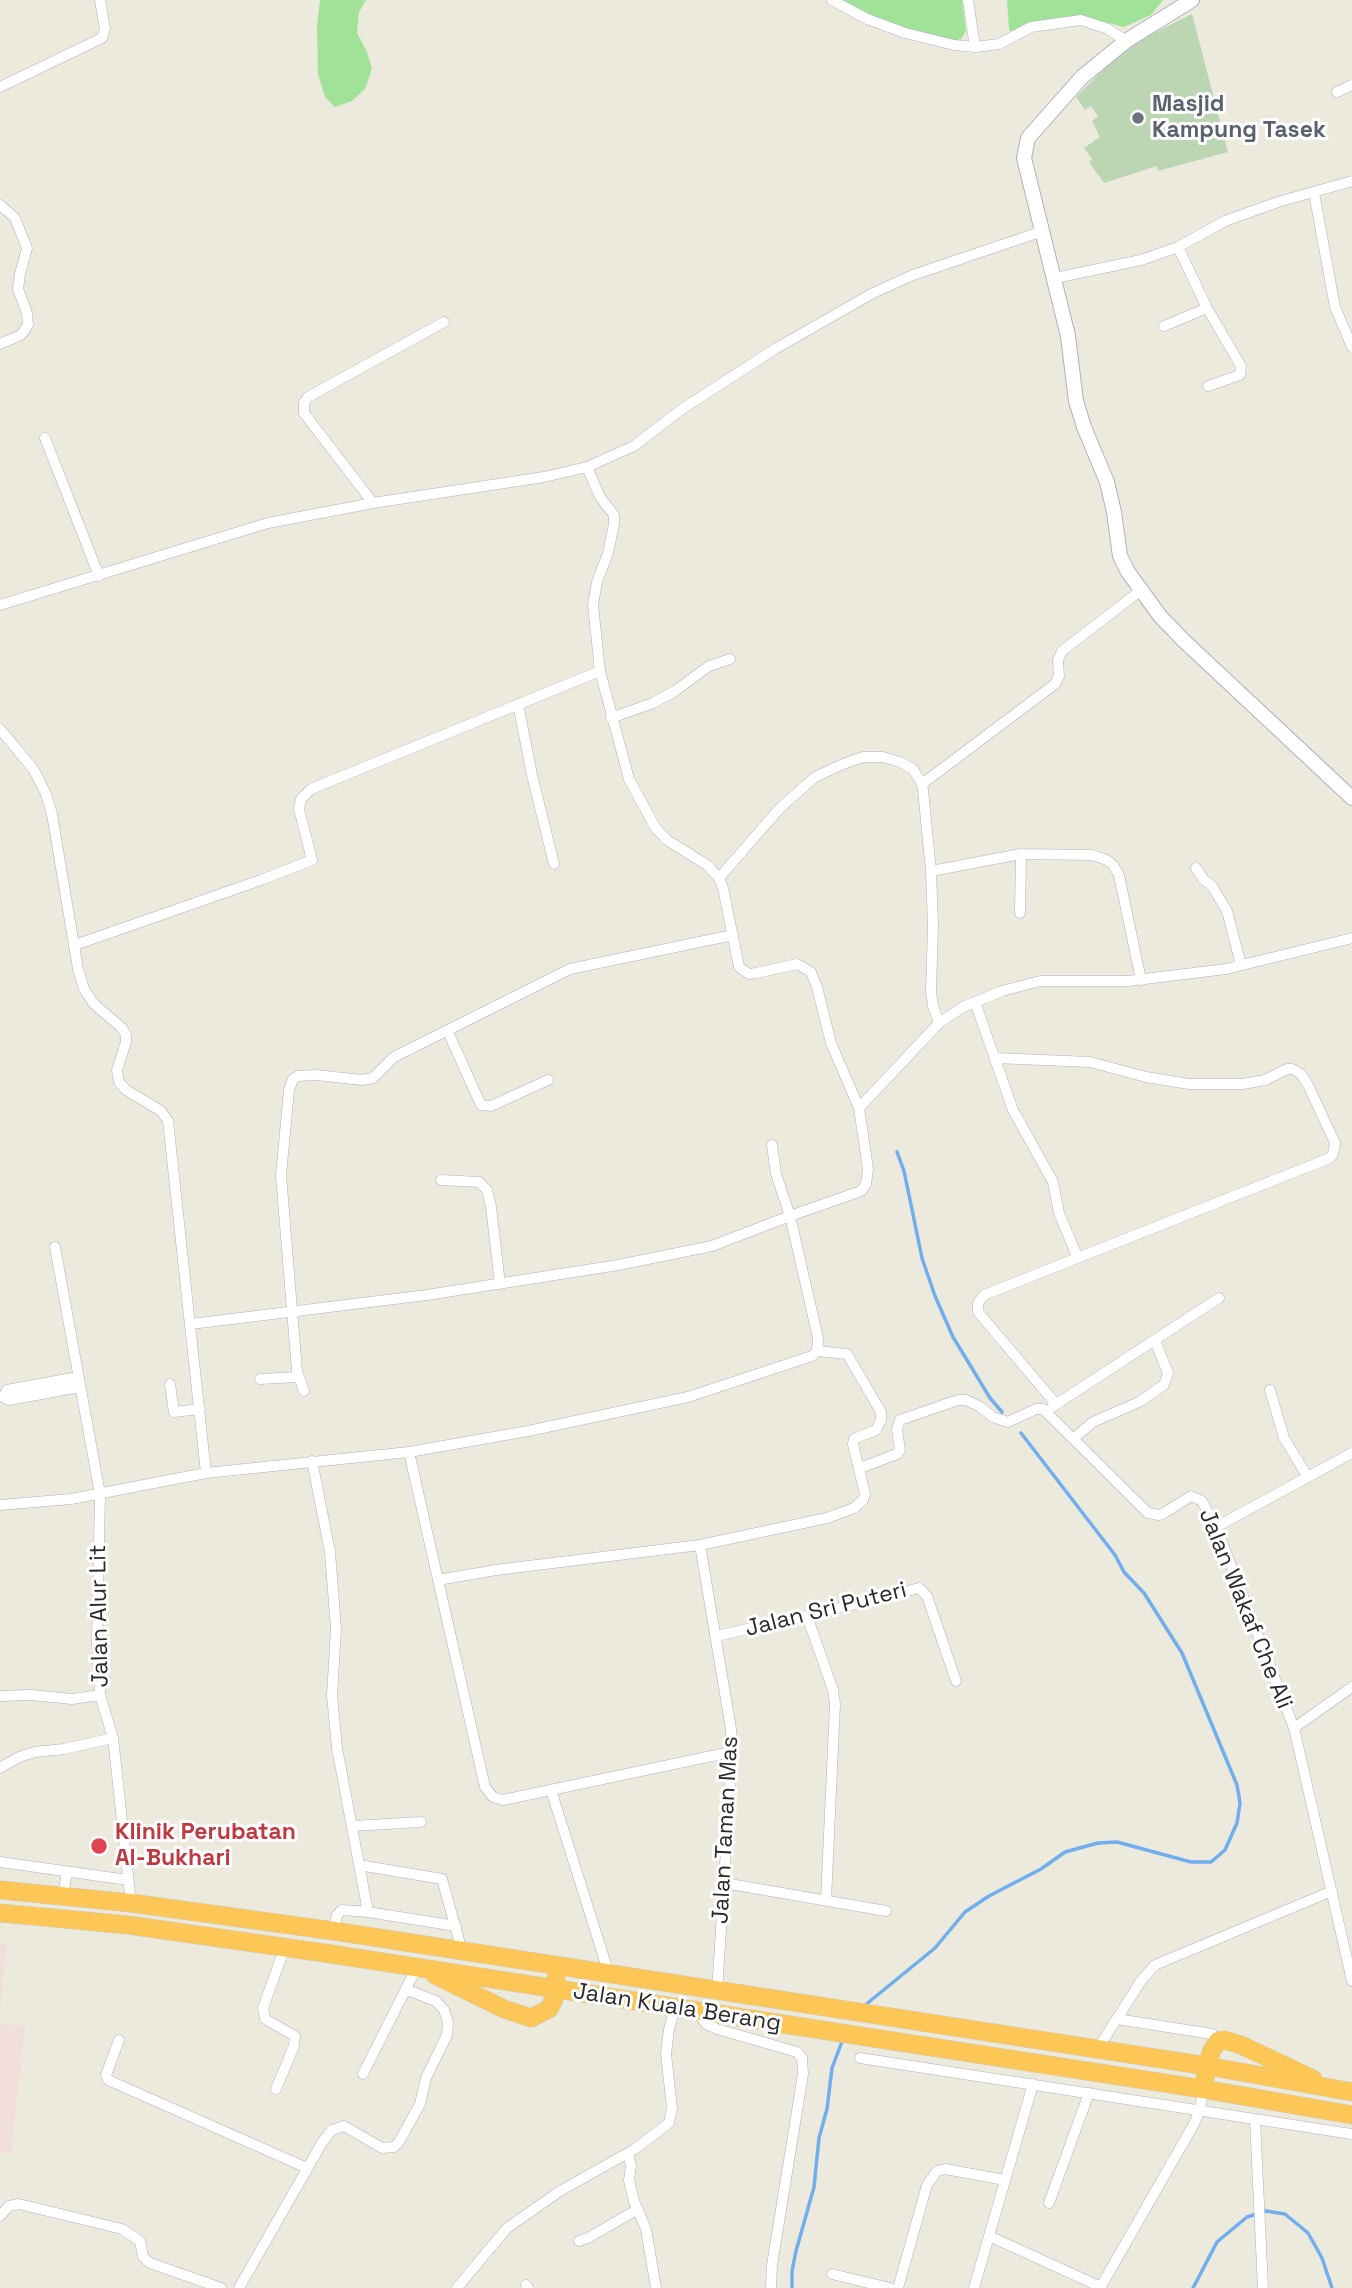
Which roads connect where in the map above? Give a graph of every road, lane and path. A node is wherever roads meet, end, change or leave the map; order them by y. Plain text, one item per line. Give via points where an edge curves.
1 (100, 0) edge
2 (832, 0) edge
3 (968, 0) edge
4 (1185, 2) edge
5 (1126, 41) junction
6 (975, 47) junction
7 (1352, 85) edge
8 (0, 87) edge
9 (1337, 92) dead end
10 (1352, 181) edge
11 (1314, 193) junction
12 (0, 205) edge
13 (1043, 231) junction
14 (1178, 247) junction
15 (1055, 278) junction
16 (1208, 308) junction
17 (444, 322) dead end
18 (1164, 326) dead end
19 (0, 344) edge
20 (1352, 347) edge
21 (1208, 386) dead end
22 (45, 438) dead end
23 (587, 467) junction
24 (373, 503) junction
25 (99, 576) junction
26 (1140, 591) junction
27 (0, 605) edge
28 (730, 659) dead end
29 (600, 671) junction
30 (518, 704) junction
31 (611, 718) junction
32 (0, 729) edge
33 (922, 784) junction
34 (1352, 798) edge
35 (1021, 854) junction
36 (554, 864) dead end
37 (1196, 868) dead end
38 (931, 871) junction
39 (719, 878) junction
40 (1020, 913) dead end
41 (733, 935) junction
42 (1352, 938) edge
43 (75, 945) junction
44 (1241, 965) junction
45 (1141, 980) junction
46 (975, 1002) junction
47 (939, 1023) junction
48 (448, 1032) junction
49 (995, 1058) junction
50 (548, 1080) dead end
51 (859, 1108) junction
52 (772, 1145) dead end
53 (441, 1181) dead end
54 (790, 1216) junction
55 (55, 1247) dead end
56 (1077, 1256) junction
57 (500, 1284) junction
58 (1219, 1298) dead end
59 (292, 1313) junction
60 (191, 1324) junction
61 (1154, 1341) junction
62 (817, 1351) junction
63 (298, 1377) junction
64 (260, 1380) dead end
65 (79, 1382) junction
66 (170, 1384) dead end
67 (1270, 1390) dead end
68 (304, 1391) dead end
69 (1056, 1404) junction
70 (200, 1409) junction
71 (1045, 1411) junction
72 (1073, 1439) junction
73 (409, 1452) junction
74 (1352, 1452) edge
75 (312, 1461) junction
76 (860, 1468) junction
77 (206, 1473) junction
78 (1307, 1476) junction
79 (100, 1494) junction
80 (0, 1505) edge
81 (1216, 1527) junction
82 (700, 1545) junction
83 (438, 1580) junction
84 (807, 1616) junction
85 (716, 1636) junction
86 (956, 1681) dead end
87 (1352, 1687) edge
88 (100, 1695) junction
89 (0, 1696) edge
90 (1294, 1728) junction
91 (113, 1738) junction
92 (731, 1752) junction
93 (0, 1768) edge
94 (551, 1790) junction
95 (421, 1822) dead end
96 (352, 1826) junction
97 (0, 1862) edge
98 (359, 1865) junction
99 (67, 1872) junction
100 (128, 1880) junction
101 (724, 1883) junction
102 (0, 1890) edge
103 (1332, 1891) junction
104 (63, 1896) junction
105 (825, 1900) junction
106 (131, 1903) junction
107 (886, 1911) dead end
108 (368, 1912) junction
109 (0, 1913) edge
110 (456, 1926) junction
111 (334, 1931) junction
112 (285, 1947) junction
113 (462, 1951) junction
114 (527, 1961) junction
115 (418, 1967) junction
116 (609, 1974) junction
117 (1352, 1981) edge
118 (557, 1989) junction
119 (407, 1990) junction
120 (717, 1992) junction
121 (675, 2008) junction
122 (697, 2011) junction
123 (1117, 2019) junction
124 (119, 2040) dead end
125 (1218, 2041) junction
126 (923, 2046) junction
127 (1097, 2050) junction
128 (860, 2058) dead end
129 (1207, 2066) junction
130 (920, 2067) junction
131 (363, 2074) dead end
132 (1033, 2084) junction
133 (1203, 2088) junction
134 (276, 2089) dead end
135 (1344, 2091) edge
136 (1089, 2093) junction
137 (1199, 2110) junction
138 (1352, 2115) edge
139 (1255, 2120) junction
140 (1352, 2134) edge
141 (628, 2153) junction
142 (307, 2168) junction
143 (1005, 2180) junction
144 (1049, 2203) dead end
145 (638, 2209) junction
146 (0, 2216) edge
147 (989, 2236) junction
148 (579, 2241) dead end
149 (832, 2274) dead end
150 (222, 2288) edge
151 (239, 2288) edge
152 (457, 2288) edge
153 (656, 2288) edge
154 (771, 2288) edge
155 (890, 2288) edge
156 (898, 2288) edge
157 (974, 2288) edge
158 (1101, 2288) edge
159 (1263, 2288) edge

1 - 8 street via 102,38
2 - 6 street via 905,33
3 - 6 street
4 - 5 street
5 - 6 street via 1081,20 1031,27 999,44
5 - 13 street via 1082,77 1026,144 1024,158
7 - 9 street
10 - 11 street
11 - 14 street via 1225,221
11 - 20 street via 1335,307
12 - 19 street via 15,218 27,248 18,289 28,325 21,335
13 - 15 street
13 - 23 street via 873,293 775,349 634,446
14 - 15 street via 1126,265
14 - 16 street
15 - 26 street via 1076,401 1111,496 1120,556
16 - 18 street
16 - 21 street via 1242,372
17 - 24 street via 303,403 304,413
22 - 25 street
23 - 24 street
23 - 29 street via 614,515 593,605
24 - 25 street via 268,523
25 - 27 street
26 - 33 street via 1062,651 1055,684
26 - 34 street via 1183,640
28 - 31 street via 709,666 653,703
29 - 30 street
29 - 31 street
30 - 36 street
30 - 43 street via 305,793 299,809 312,860
31 - 39 street via 629,779 655,827
32 - 43 street via 34,769 46,794
33 - 38 street
33 - 39 street via 913,769 883,757 843,764 805,784
35 - 38 street
35 - 40 street
35 - 45 street via 1092,855 1113,865
37 - 44 street via 1227,911
38 - 47 street via 931,991
39 - 41 street
41 - 48 street via 570,969
41 - 51 street via 744,972 756,974 797,964 811,972 831,1043
42 - 44 street
43 - 60 street via 88,996 126,1035 117,1070 119,1083 161,1111 168,1121
44 - 45 street
45 - 46 street via 1040,981
46 - 47 street
46 - 49 street
47 - 51 street
48 - 50 street via 481,1105 491,1106
48 - 59 street via 394,1057 373,1078 304,1075 290,1083 281,1163
49 - 56 street via 1013,1111 1053,1182 1059,1213
49 - 56 street via 1090,1062 1189,1084 1243,1084 1292,1069 1308,1085 1335,1143 1330,1158
51 - 54 street via 866,1184 861,1191
52 - 54 street
53 - 57 street via 479,1182 487,1190
54 - 57 street via 686,1252
54 - 62 street via 818,1338
55 - 65 street, Jalan Alur Lit
56 - 69 street via 984,1295 978,1303 978,1312
57 - 59 street
58 - 61 street
59 - 60 street
59 - 63 street
60 - 70 street
61 - 69 street
61 - 72 street via 1168,1373 1164,1385 1139,1402 1093,1422
62 - 73 street via 688,1397
62 - 76 street via 847,1354 881,1412 876,1430 854,1439
63 - 64 street
63 - 68 street
65 - 65 street via 9,1400 3,1397 7,1390
65 - 79 street, Jalan Alur Lit
66 - 70 street via 174,1412
67 - 78 street via 1284,1438
69 - 71 street
70 - 77 street
71 - 72 street, Jalan Wakaf Che Ali
71 - 76 street via 1037,1409 1008,1422 958,1399 900,1420 897,1454
72 - 81 street, Jalan Wakaf Che Ali via 1148,1513 1159,1515 1196,1497
73 - 75 street
73 - 83 street
74 - 78 street
75 - 77 street
75 - 96 street via 330,1552 336,1629 332,1695
76 - 82 street via 865,1494 854,1508
77 - 79 street
78 - 81 street
79 - 80 street
79 - 88 street, Jalan Alur Lit
81 - 90 street, Jalan Wakaf Che Ali
82 - 83 street
82 - 85 street, Jalan Taman Mas
83 - 94 street via 488,1793 503,1800
84 - 85 street, Jalan Sri Puteri
84 - 86 street, Jalan Sri Puteri via 919,1588 927,1596
84 - 105 street via 835,1704
85 - 92 street, Jalan Taman Mas
87 - 90 street
88 - 89 street via 72,1699
88 - 91 street, Jalan Alur Lit
90 - 103 street, Jalan Wakaf Che Ali
91 - 93 street via 27,1755
91 - 100 street, Jalan Alur Lit
92 - 94 street
92 - 101 street, Jalan Taman Mas
94 - 116 street
95 - 96 street
96 - 98 street
97 - 99 street
98 - 108 street
98 - 110 street via 442,1880
99 - 100 street
99 - 104 street
100 - 106 street, Jalan Alur Lit
101 - 105 street
101 - 120 street, Jalan Taman Mas
102 - 104 highway, Jalan Kuala Berang
103 - 117 street, Jalan Wakaf Che Ali
103 - 123 street via 1155,1965
104 - 106 highway, Jalan Kuala Berang
105 - 107 street
106 - 111 highway, Jalan Kuala Berang
108 - 110 street
108 - 111 street via 338,1912
109 - 112 highway, Jalan Kuala Berang
110 - 113 street
111 - 113 highway, Jalan Kuala Berang
112 - 115 highway, Jalan Kuala Berang
112 - 134 street via 263,2008 265,2019 295,2036
113 - 114 highway, Jalan Kuala Berang
114 - 116 highway, Jalan Kuala Berang
114 - 118 highway via 547,1967
115 - 118 highway, Jalan Kuala Berang
115 - 118 highway via 531,2018 549,2009
115 - 119 street
116 - 120 highway, Jalan Kuala Berang
118 - 121 highway, Jalan Kuala Berang
119 - 131 street
119 - 142 street via 436,2001 448,2022 447,2035 409,2123 388,2149 350,2128 337,2126
120 - 127 highway, Jalan Kuala Berang
121 - 122 highway, Jalan Kuala Berang
121 - 141 street via 666,2054 671,2116 663,2128
122 - 126 highway, Jalan Kuala Berang
122 - 154 street via 706,2024 717,2029 797,2052 802,2058
123 - 125 street via 1212,2034
123 - 127 street
124 - 142 street via 108,2080
125 - 129 highway
125 - 135 highway via 1232,2042
126 - 130 street
126 - 133 highway, Jalan Kuala Berang
127 - 129 highway, Jalan Kuala Berang
128 - 130 street
129 - 133 highway
129 - 135 highway, Jalan Kuala Berang
130 - 132 street
132 - 136 street
132 - 143 street
133 - 137 street
133 - 138 highway, Jalan Kuala Berang
136 - 137 street
136 - 144 street
137 - 139 street
137 - 158 street
139 - 140 street
139 - 159 street
141 - 145 street via 629,2180
141 - 152 street via 507,2228
142 - 151 street
143 - 147 street
143 - 156 street via 937,2171 927,2185
145 - 148 street
145 - 153 street
146 - 150 street via 9,2206 19,2204 122,2230 140,2241 150,2263
147 - 157 street
147 - 158 street
149 - 155 street

